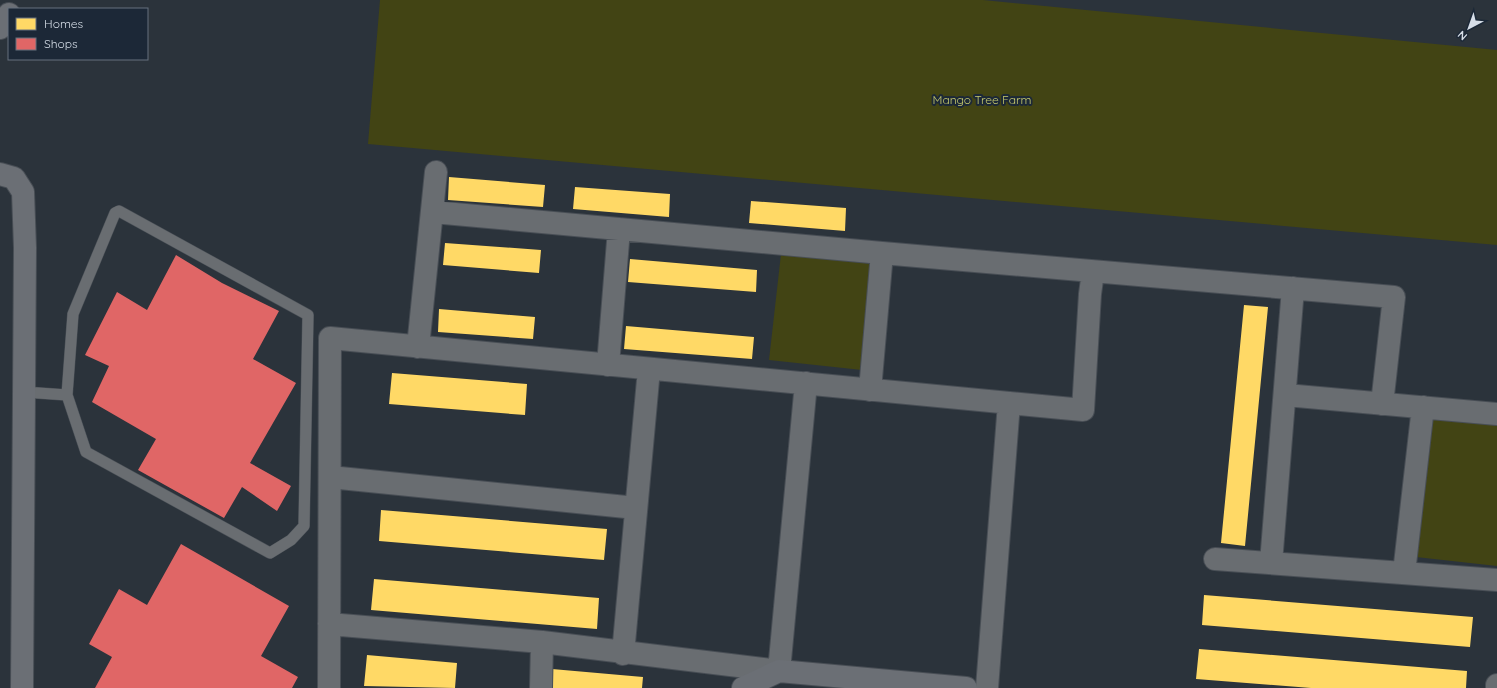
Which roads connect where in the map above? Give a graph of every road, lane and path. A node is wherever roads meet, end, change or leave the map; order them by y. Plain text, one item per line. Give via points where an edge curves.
1 (22, 0) edge
2 (15, 8) edge
3 (8, 16) edge
4 (0, 28) edge
5 (436, 172) dead end
6 (0, 174) edge
7 (432, 212) junction
8 (619, 229) junction
9 (882, 253) junction
10 (1093, 272) junction
11 (1293, 288) junction
12 (418, 347) junction
13 (608, 365) junction
14 (649, 369) junction
15 (806, 383) junction
16 (870, 390) junction
17 (24, 392) junction
18 (67, 395) junction
19 (1286, 395) junction
20 (1009, 403) junction
21 (1382, 404) junction
22 (1423, 407) junction
23 (1497, 414) edge
24 (330, 477) junction
25 (636, 508) junction
26 (1215, 559) dead end
27 (1271, 563) junction
28 (1404, 573) junction
29 (1497, 580) edge
30 (329, 624) junction
31 (542, 642) junction
32 (623, 654) junction
33 (779, 671) junction
34 (22, 688) edge
35 (329, 688) edge
36 (541, 688) edge
37 (743, 688) edge
38 (966, 688) edge
39 (987, 688) edge

1 - 2 street
3 - 4 street
5 - 7 street
6 - 17 street via 14,178 23,192
7 - 8 street
7 - 12 street
8 - 9 street
8 - 13 street
9 - 10 street
9 - 16 street
10 - 11 street
10 - 20 street via 1083,410
11 - 19 street
11 - 21 street via 1394,297
12 - 13 street
12 - 24 street via 330,338
13 - 14 street
14 - 15 street
14 - 25 street
15 - 16 street
15 - 33 street
16 - 20 street
17 - 18 lane
17 - 34 street
18 - 18 lane via 73,314 113,217 119,211 308,315 304,526 291,540 270,553 86,452
19 - 21 street
19 - 27 street
20 - 39 street
21 - 22 street
22 - 23 street
22 - 28 street
24 - 25 street
24 - 30 street
25 - 32 street
26 - 27 street
27 - 28 street
28 - 29 street
30 - 31 street
30 - 35 street
31 - 32 street
31 - 36 street
32 - 33 street
33 - 37 street
33 - 38 street

